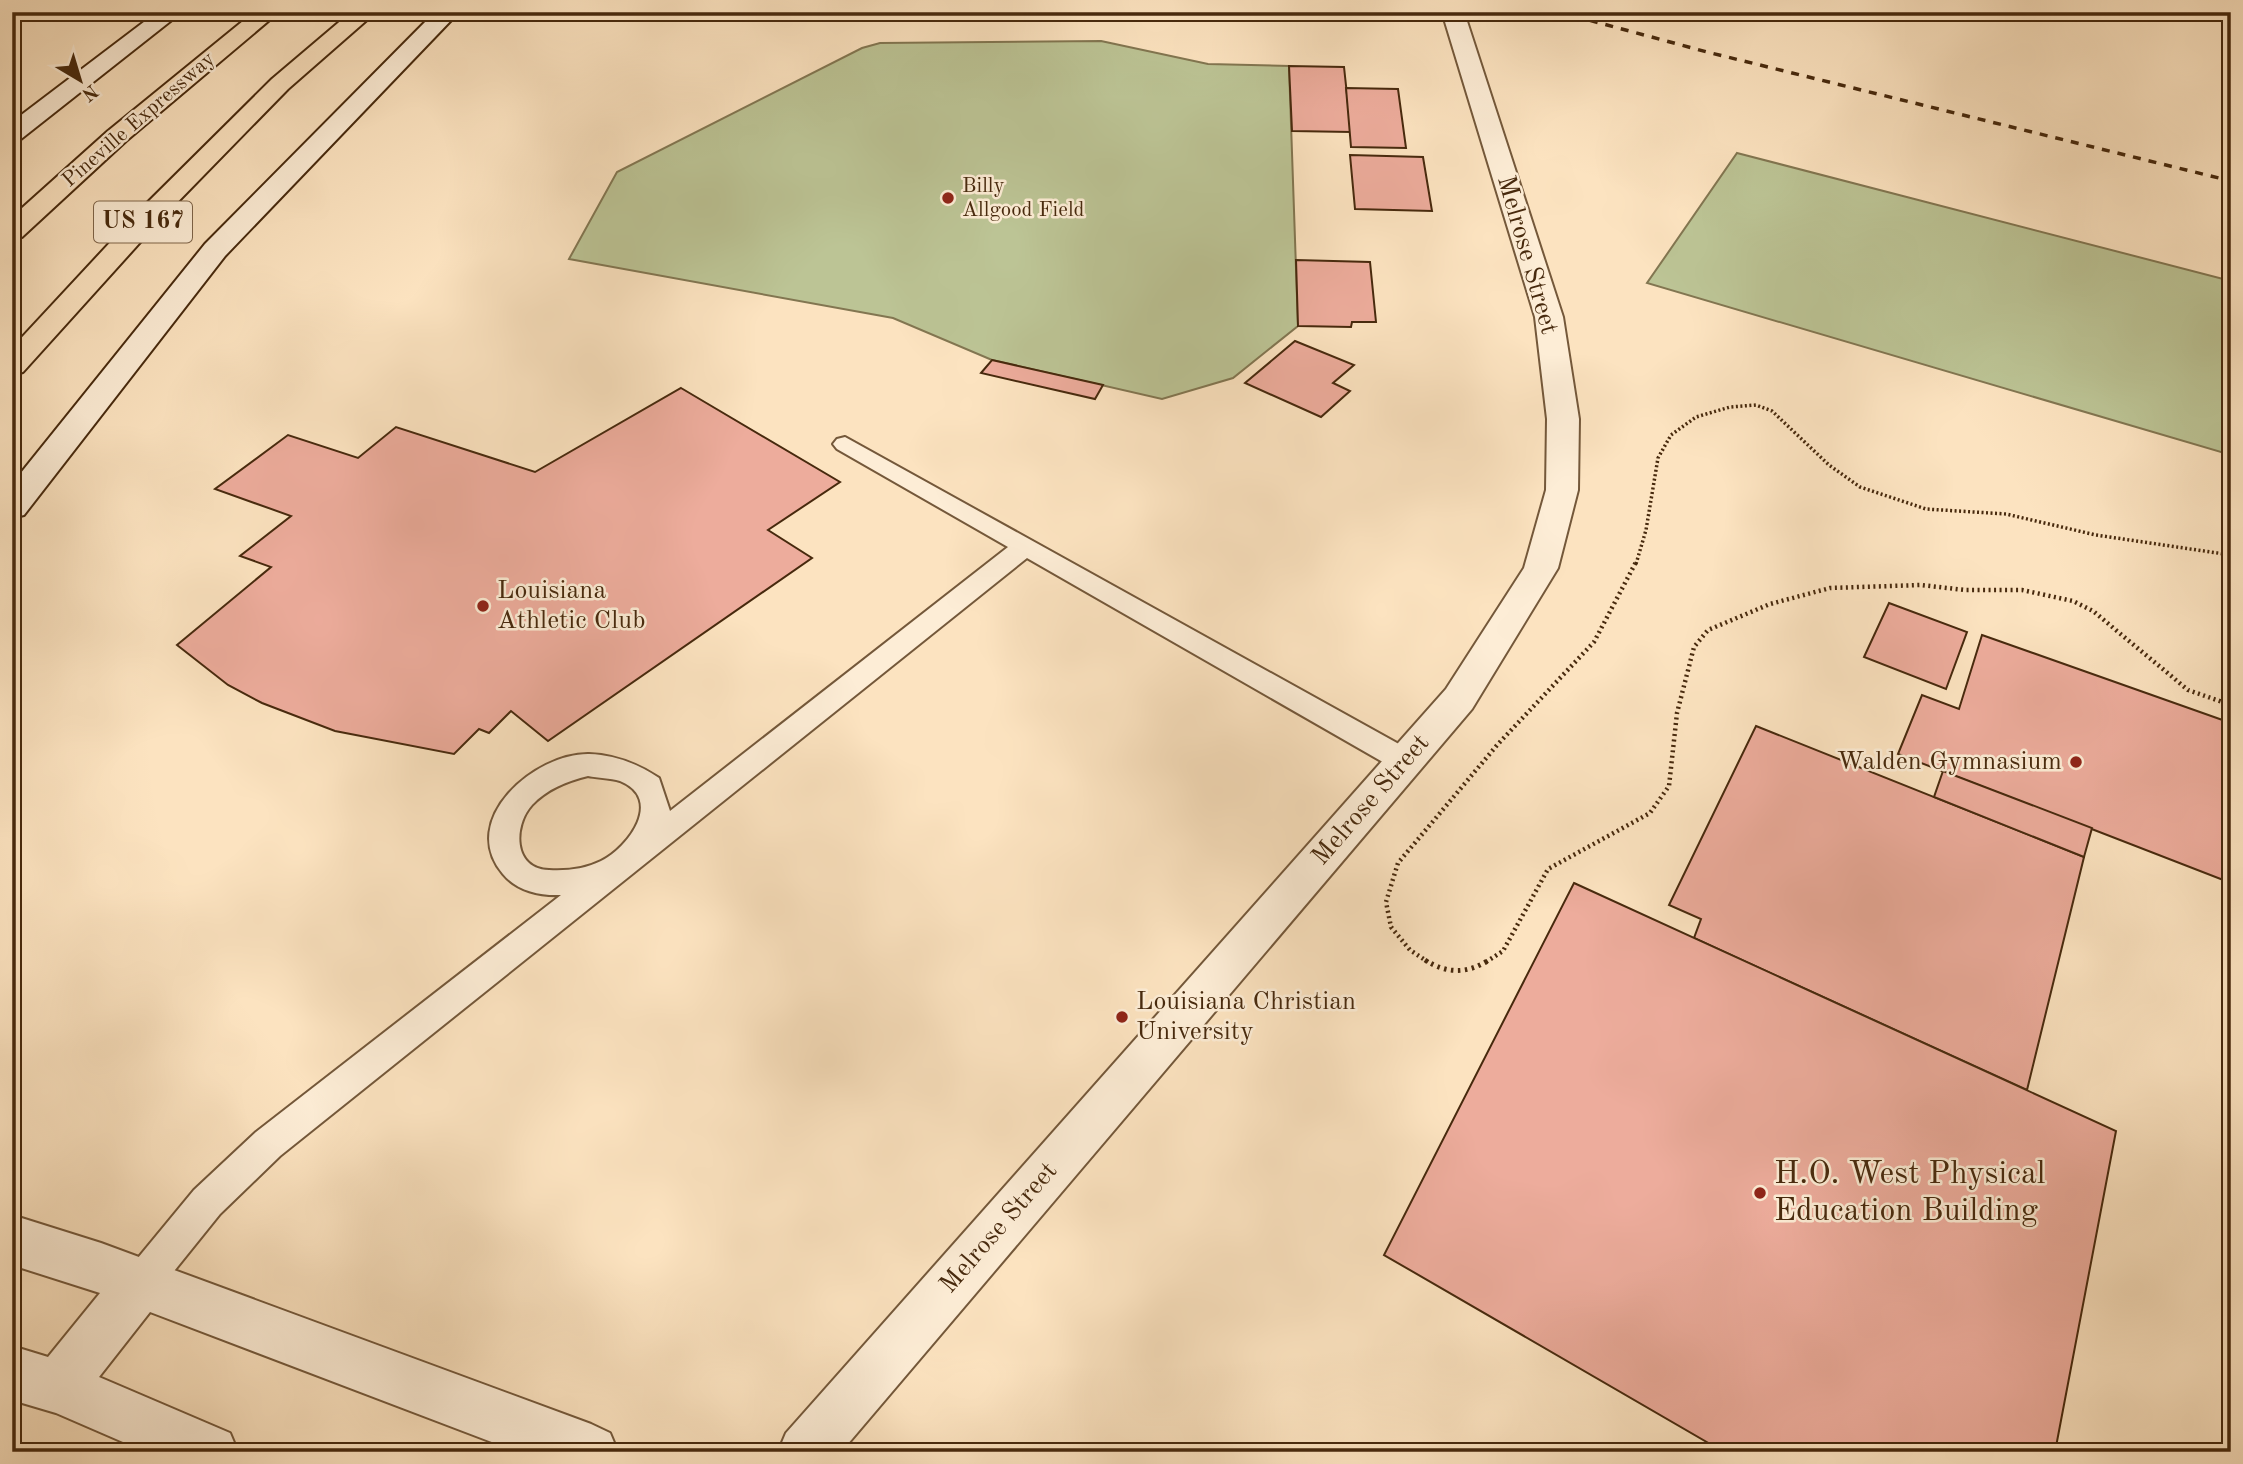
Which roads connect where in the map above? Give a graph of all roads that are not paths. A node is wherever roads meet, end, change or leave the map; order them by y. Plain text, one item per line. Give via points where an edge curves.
1 (171, 12) edge
2 (268, 12) edge
3 (365, 12) edge
4 (448, 12) edge
5 (1453, 12) edge
6 (12, 134) edge
7 (12, 231) edge
8 (12, 366) edge
9 (845, 444) dead end
10 (12, 507) edge
11 (1025, 546) junction
12 (1405, 761) junction
13 (628, 860) junction
14 (12, 1240) edge
15 (141, 1283) junction
16 (35, 1380) edge
17 (211, 1452) edge
18 (590, 1452) edge
19 (805, 1452) edge

1 - 6 street
2 - 7 highway, Pineville Expressway / US 167 via 117,136
3 - 8 highway, US 167 via 280,84 153,212
4 - 10 street via 215,250
5 - 12 street, Melrose Street via 1549,317 1563,419 1562,490 1541,568 1510,622 1459,699
9 - 11 lane
11 - 12 lane
11 - 13 lane
12 - 19 street, Melrose Street
13 - 13 lane via 651,833 657,814 655,797 646,782 631,771 611,765 564,770 539,782 506,818 501,839 505,858 519,873 540,882 565,885 593,880
13 - 15 lane via 268,1144 206,1202
14 - 15 street
15 - 16 street
15 - 18 street
16 - 17 street

